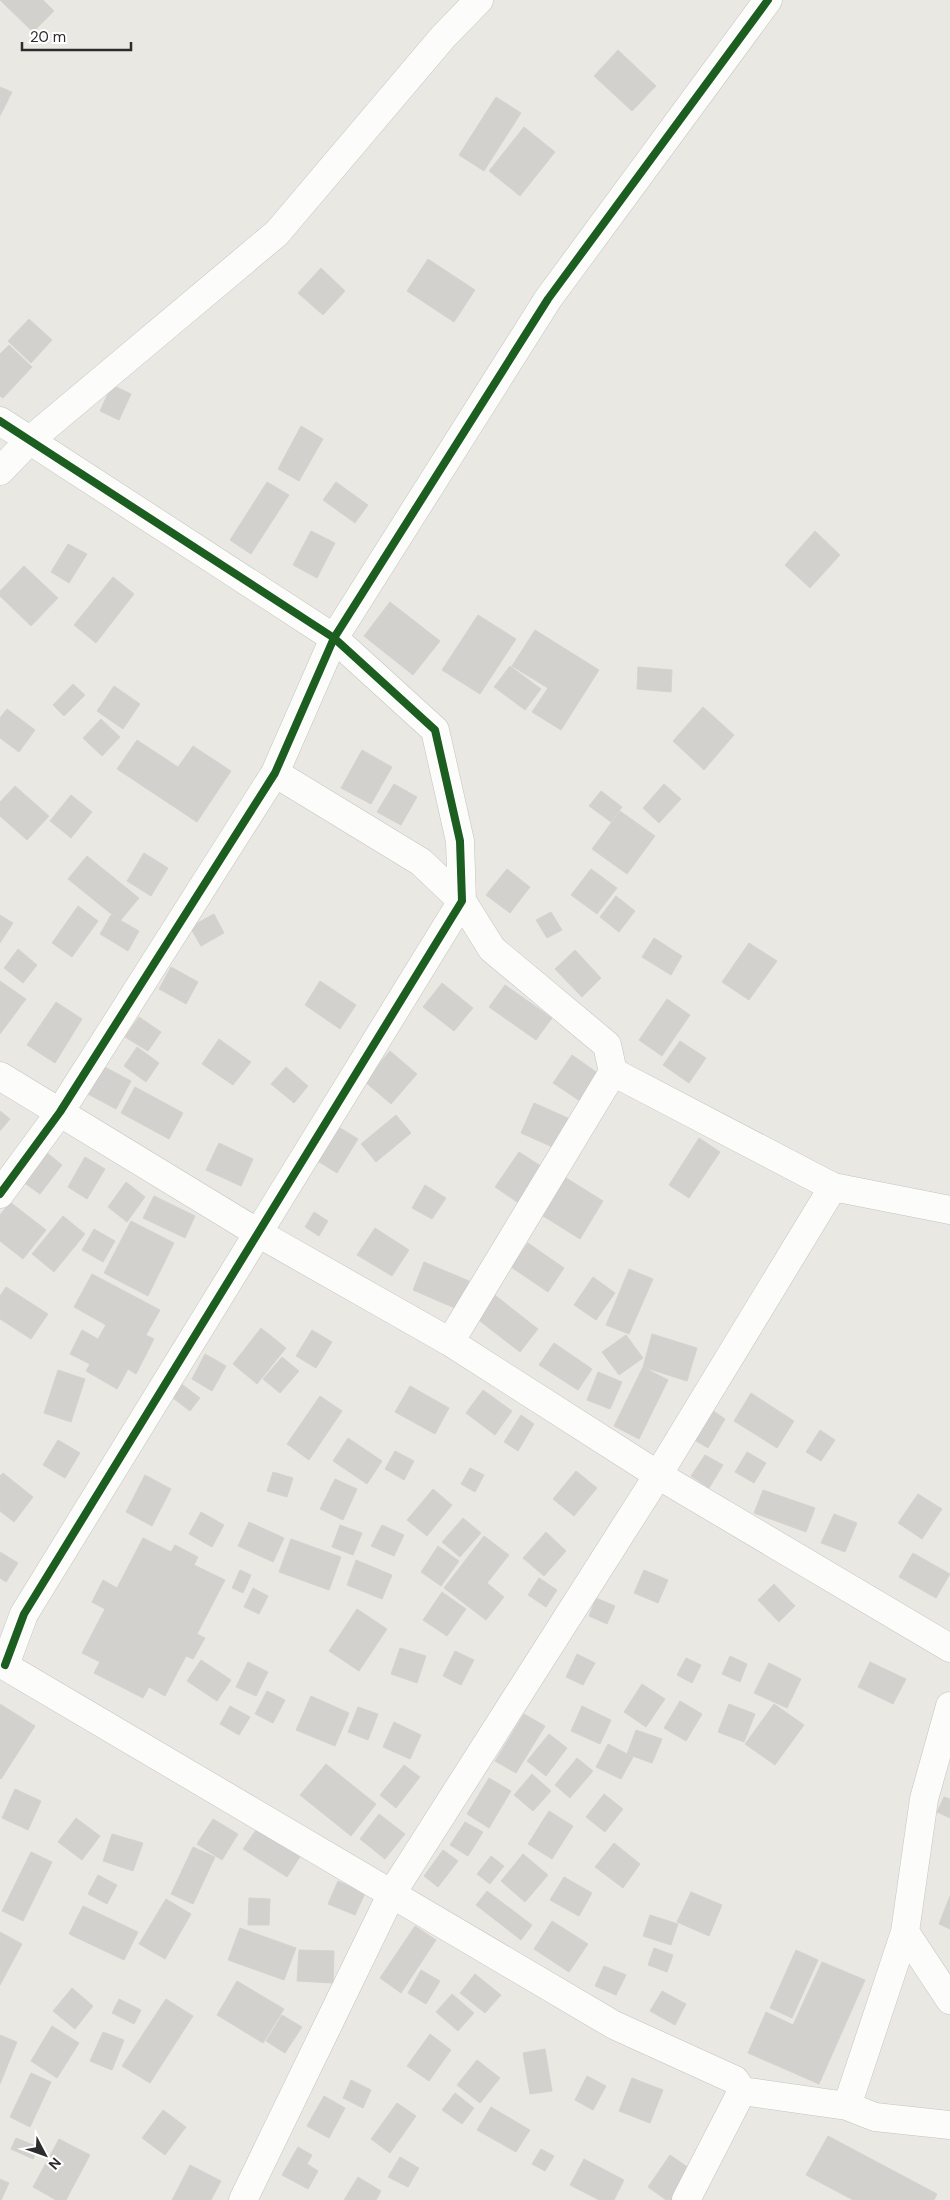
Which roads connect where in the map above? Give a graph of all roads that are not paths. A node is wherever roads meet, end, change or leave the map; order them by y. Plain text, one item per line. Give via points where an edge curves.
1 (479, 0) edge
2 (768, 0) edge
3 (0, 421) edge
4 (29, 441) junction
5 (0, 470) edge
6 (334, 638) junction
7 (275, 773) junction
8 (462, 902) junction
9 (613, 1072) junction
10 (0, 1076) edge
11 (60, 1112) junction
12 (834, 1187) junction
13 (0, 1194) edge
14 (950, 1210) edge
15 (258, 1233) junction
16 (450, 1342) junction
17 (658, 1475) junction
18 (950, 1648) edge
19 (2, 1664) edge
20 (950, 1706) edge
21 (392, 1893) junction
22 (906, 1932) junction
23 (950, 2000) edge
24 (742, 2091) junction
25 (847, 2106) junction
26 (950, 2125) edge
27 (244, 2200) edge
28 (686, 2200) edge

1 - 4 street via 443,37 277,233
2 - 6 street via 548,299
3 - 4 street
4 - 5 street
4 - 6 street
6 - 7 street
6 - 8 street via 434,730 460,841
7 - 8 street via 421,862
7 - 11 street
8 - 9 street via 492,949 607,1045
8 - 15 street
9 - 12 street
9 - 16 street
10 - 11 street
11 - 13 street
11 - 15 street
12 - 14 street
12 - 17 street
15 - 16 street
15 - 19 street via 24,1614
16 - 17 street
17 - 18 street
17 - 21 street
19 - 21 street
20 - 22 street via 924,1799
21 - 24 street via 614,2025 735,2080
21 - 27 street
22 - 23 street
22 - 25 street
24 - 25 street
24 - 28 street
25 - 26 street via 875,2117

